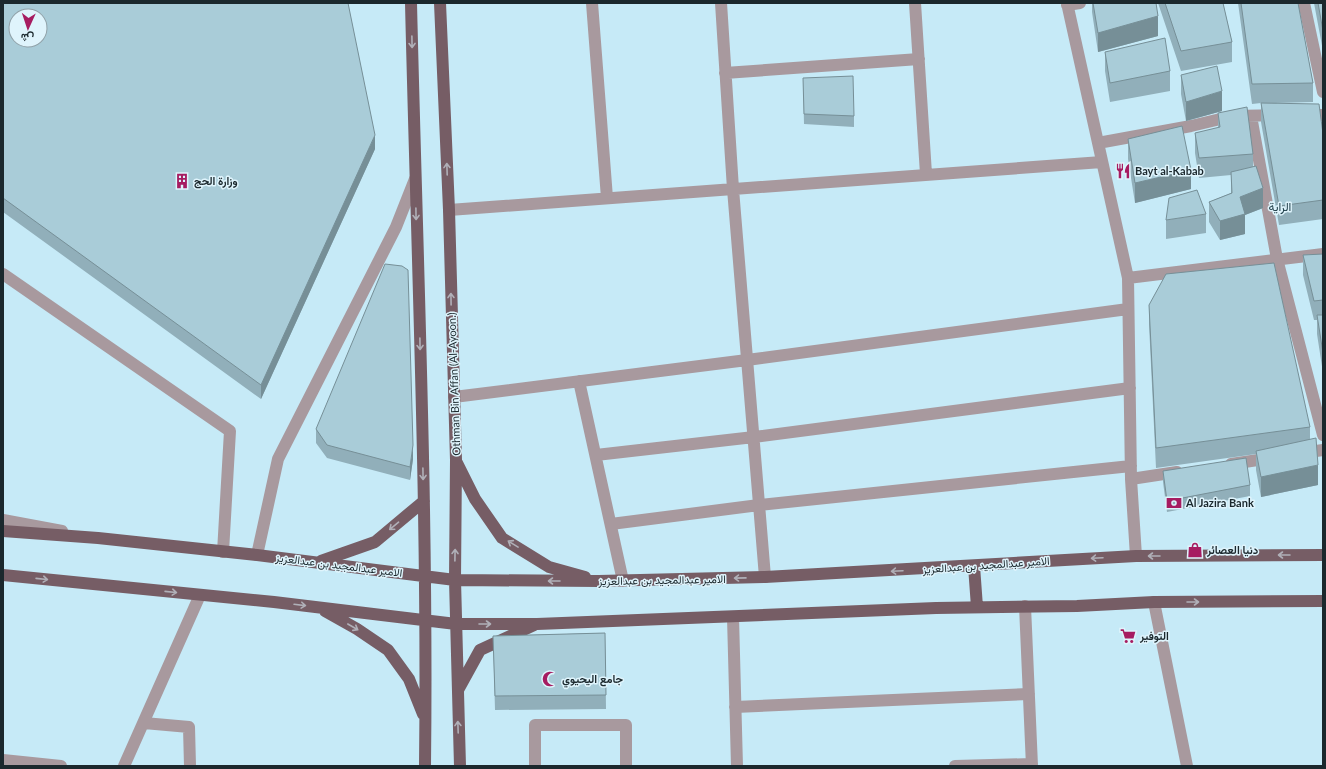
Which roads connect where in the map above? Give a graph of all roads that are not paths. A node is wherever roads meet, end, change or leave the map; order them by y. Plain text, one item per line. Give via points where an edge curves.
1 (411, 3) edge
2 (440, 3) edge
3 (592, 3) edge
4 (720, 3) edge
5 (915, 3) edge
6 (1080, 3) edge
7 (1304, 3) edge
8 (1067, 4) edge
9 (919, 59) junction
10 (725, 73) junction
11 (1323, 92) edge
12 (1323, 115) edge
13 (1251, 116) junction
14 (1098, 143) junction
15 (1102, 162) junction
16 (926, 174) junction
17 (415, 179) junction
18 (733, 189) junction
19 (607, 198) junction
20 (449, 210) junction
21 (1323, 254) edge
22 (1277, 259) junction
23 (3, 274) edge
24 (1128, 278) junction
25 (1128, 309) junction
26 (747, 360) junction
27 (579, 381) junction
28 (1130, 388) junction
29 (454, 397) junction
30 (1323, 435) edge
31 (754, 437) junction
32 (1323, 450) edge
33 (596, 455) junction
34 (456, 460) junction
35 (1223, 465) edge
36 (1131, 466) junction
37 (1185, 471) edge
38 (1131, 479) junction
39 (424, 501) junction
40 (759, 505) junction
41 (3, 520) edge
42 (611, 524) junction
43 (3, 531) edge
44 (98, 538) junction
45 (223, 552) junction
46 (257, 555) junction
47 (1323, 555) edge
48 (1136, 556) junction
49 (317, 563) junction
50 (974, 566) junction
51 (3, 575) edge
52 (425, 575) junction
53 (766, 578) junction
54 (454, 580) junction
55 (599, 581) junction
56 (623, 581) junction
57 (200, 595) junction
58 (1323, 601) edge
59 (1154, 602) junction
60 (1025, 606) junction
61 (977, 607) junction
62 (319, 608) junction
63 (733, 617) junction
64 (426, 621) junction
65 (456, 624) junction
66 (537, 624) junction
67 (457, 691) junction
68 (1029, 694) junction
69 (736, 707) junction
70 (426, 721) junction
71 (144, 723) junction
72 (3, 760) edge
73 (1032, 765) edge
74 (61, 766) edge
75 (124, 766) edge
76 (190, 766) edge
77 (425, 766) edge
78 (460, 766) edge
79 (535, 766) edge
80 (626, 766) edge
81 (737, 766) edge
82 (955, 766) edge
83 (1187, 766) edge

1 -> 17 main road
20 -> 2 main road, Othman Bin Affan (Al-Ayoon.)
3 - 19 street
4 - 10 street
5 - 9 street
6 - 8 street
7 - 11 street
8 - 14 street
9 - 10 street
9 - 16 street
10 - 18 street
12 - 13 street
13 - 14 street via 1233,116
13 - 22 street
14 - 15 street
15 - 16 street
15 - 24 street
16 - 18 street
17 -> 39 main road
17 - 46 street via 396,227 278,459
18 - 19 street
18 - 26 street
19 - 20 street
29 -> 20 main road, Othman Bin Affan (Al-Ayoon.)
21 - 22 street
22 - 24 street
22 - 30 street
23 - 45 street via 230,432
24 - 25 street
25 - 26 street
25 - 28 street
26 - 27 street
26 - 31 street
27 - 29 street
27 - 33 street
28 - 31 street
28 - 36 street
29 - 34 main road, Othman Bin Affan (Al-Ayoon.)
31 - 33 street
31 - 40 street
32 - 35 street
33 - 42 street
54 -> 34 main road, Othman Bin Affan (Al-Ayoon.)
55 -> 34 main road via 549,567 502,538 475,499
36 - 38 street
36 - 40 street
37 - 38 street
38 - 48 street
39 -> 49 main road via 375,542
39 - 52 main road
40 - 42 street
40 - 53 street
41 - 44 street
42 - 56 street
43 - 44 main road, الامير عبدالمجيد بن عبدالعزيز
44 - 45 main road, الامير عبدالمجيد بن عبدالعزيز
45 - 46 main road, الامير عبدالمجيد بن عبدالعزيز
46 - 49 main road, الامير عبدالمجيد بن عبدالعزيز
47 -> 48 main road, الامير عبدالمجيد بن عبدالعزيز
48 -> 50 main road, الامير عبدالمجيد بن عبدالعزيز
49 - 52 main road, الامير عبدالمجيد بن عبدالعزيز
50 -> 53 main road, الامير عبدالمجيد بن عبدالعزيز
50 - 61 main road
51 -> 57 main road
52 - 54 main road, الامير عبدالمجيد بن عبدالعزيز
52 - 64 main road
53 -> 56 main road, الامير عبدالمجيد بن عبدالعزيز
55 -> 54 main road, الامير عبدالمجيد بن عبدالعزيز
54 - 65 main road, Othman Bin Affan (Al-Ayoon.)
55 - 56 main road, الامير عبدالمجيد بن عبدالعزيز
57 -> 62 main road
57 - 71 street
59 -> 58 main road
59 - 60 main road
59 - 83 street
60 - 61 main road
60 - 68 street
61 - 63 main road
62 - 64 main road
62 -> 70 main road via 388,650 409,679
63 - 66 main road
63 - 69 street
64 - 65 main road
64 - 70 main road
65 -> 66 main road
65 - 67 main road, Othman Bin Affan (Al-Ayoon.)
66 - 67 main road via 480,650
78 -> 67 main road, Othman Bin Affan (Al-Ayoon.)
68 - 69 street
68 - 73 street
69 - 81 street
70 - 77 main road
71 - 75 street
71 - 76 street via 189,727
72 - 74 street
73 - 82 street
79 - 80 street via 535,725 626,725

